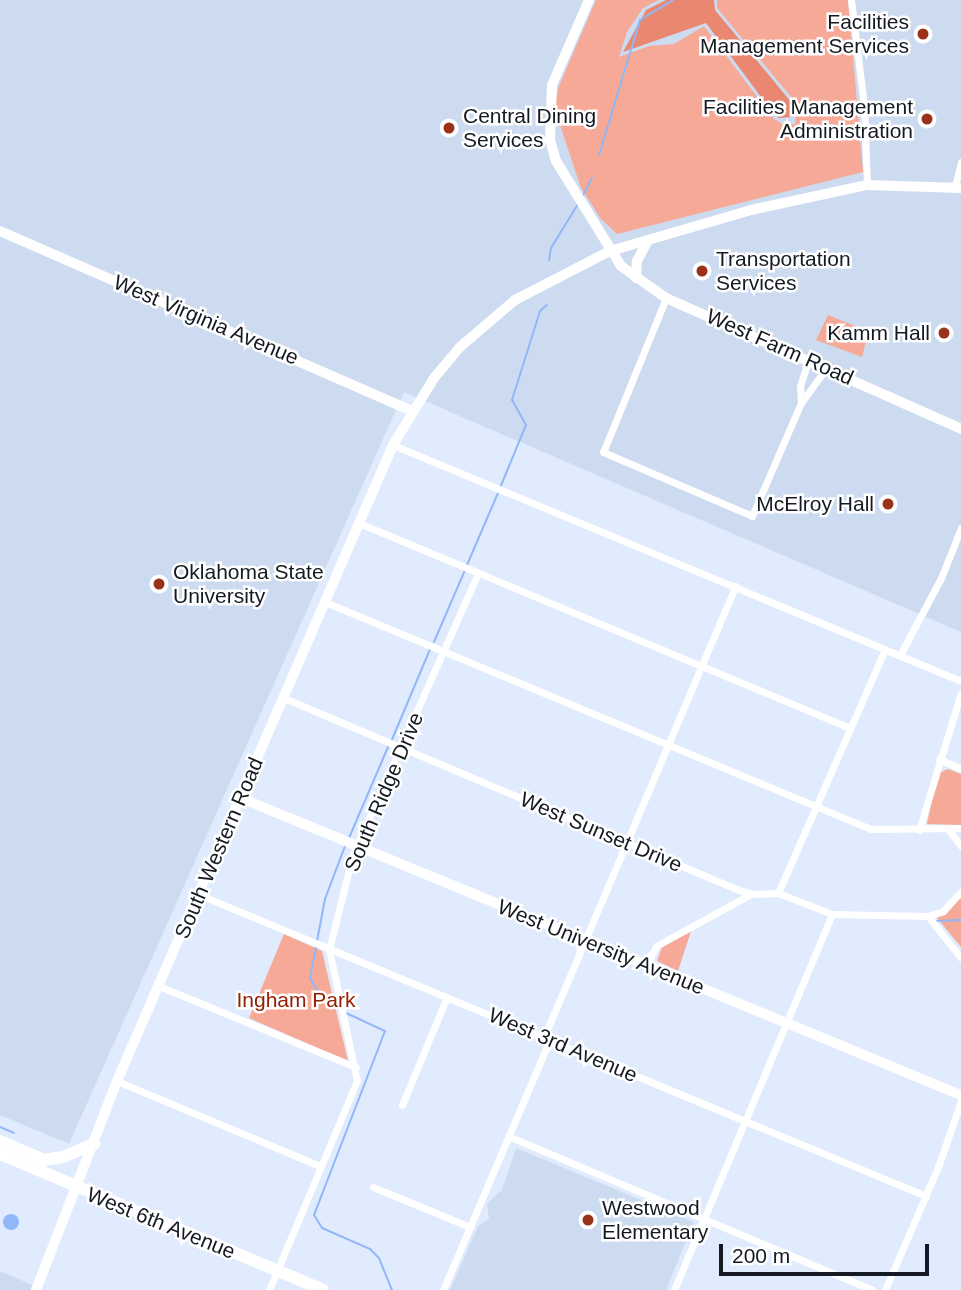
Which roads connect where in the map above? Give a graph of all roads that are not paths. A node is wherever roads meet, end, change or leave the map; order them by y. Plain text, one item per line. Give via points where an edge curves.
1 (589, 0) edge
2 (852, 0) edge
3 (961, 162) edge
4 (867, 185) junction
5 (958, 187) edge
6 (0, 231) edge
7 (647, 242) junction
8 (610, 251) junction
9 (636, 278) junction
10 (666, 298) junction
11 (809, 359) junction
12 (827, 367) junction
13 (801, 403) junction
14 (412, 411) junction
15 (961, 429) edge
16 (393, 445) junction
17 (359, 523) junction
18 (961, 528) edge
19 (473, 573) junction
20 (735, 586) junction
21 (326, 602) junction
22 (885, 649) junction
23 (443, 652) junction
24 (900, 655) junction
25 (701, 665) junction
26 (961, 681) edge
27 (961, 693) edge
28 (284, 698) junction
29 (850, 728) junction
30 (666, 744) junction
31 (402, 748) junction
32 (939, 759) junction
33 (961, 769) edge
34 (242, 798) junction
35 (817, 806) junction
36 (947, 828) junction
37 (961, 828) edge
38 (919, 830) junction
39 (625, 841) junction
40 (350, 843) junction
41 (961, 846) edge
42 (961, 892) edge
43 (778, 893) junction
44 (751, 894) junction
45 (200, 895) junction
46 (832, 914) junction
47 (928, 916) junction
48 (584, 940) junction
49 (329, 948) junction
50 (961, 958) edge
51 (646, 966) junction
52 (159, 986) junction
53 (447, 997) junction
54 (789, 1024) junction
55 (547, 1038) junction
56 (356, 1067) junction
57 (117, 1081) junction
58 (961, 1095) edge
59 (961, 1101) edge
60 (402, 1105) dead end
61 (746, 1121) junction
62 (508, 1136) junction
63 (0, 1141) edge
64 (94, 1144) junction
65 (0, 1154) edge
66 (320, 1166) junction
67 (373, 1187) dead end
68 (76, 1188) junction
69 (926, 1196) junction
70 (704, 1218) junction
71 (470, 1227) junction
72 (277, 1271) junction
73 (36, 1290) edge
74 (269, 1290) edge
75 (323, 1290) edge
76 (443, 1290) edge
77 (674, 1290) edge
78 (873, 1290) edge
79 (885, 1290) edge

1 - 8 main road, West Farm Road via 552,85 548,109 556,161
2 - 4 street
3 - 5 street
4 - 5 main road, South Western Road
4 - 7 main road, South Western Road via 751,210
6 - 14 main road, West Virginia Avenue
7 - 8 main road, South Western Road
7 - 9 main road via 636,261
8 - 9 main road, West Farm Road
8 - 14 main road, South Western Road via 515,300 460,347
9 - 10 main road, West Farm Road
10 - 11 main road, West Farm Road
10 - 13 street via 603,452 752,516
11 - 12 main road, West Farm Road
11 - 13 street via 800,386
12 - 13 street
12 - 15 main road, West Farm Road
14 - 16 main road, South Western Road
16 - 17 main road, South Western Road
16 - 20 street
17 - 19 street
17 - 21 main road, South Western Road
18 - 24 street via 941,578
19 - 23 street, South Ridge Drive
19 - 25 street
20 - 22 street
20 - 25 street
21 - 23 street
21 - 28 main road, South Western Road
22 - 24 street
22 - 29 street
23 - 30 street
23 - 31 street, South Ridge Drive
24 - 26 street
25 - 29 street
25 - 30 street
27 - 32 street
28 - 31 street, West Sunset Drive
28 - 34 main road, South Western Road
29 - 35 street
30 - 35 street
30 - 39 street
31 - 39 street, West Sunset Drive
31 - 40 street, South Ridge Drive
32 - 33 street
32 - 38 street
34 - 40 main road, West University Avenue
34 - 45 main road, South Western Road
35 - 38 street via 871,829
35 - 43 street
36 - 37 street
36 - 38 street
36 - 41 street
39 - 44 street, West Sunset Drive
39 - 48 street
40 - 48 main road, West University Avenue
40 - 49 street, South Ridge Drive
42 - 47 street via 943,911
43 - 44 street, West Sunset Drive
43 - 46 street, West Sunset Drive
44 - 51 street via 665,939
45 - 49 street, West 3rd Avenue
45 - 52 main road, South Western Road
46 - 47 street, West Sunset Drive
46 - 54 street
47 - 50 street
48 - 51 main road, West University Avenue
48 - 55 street
49 - 53 street, West 3rd Avenue
49 - 56 street, South Ridge Drive
51 - 54 main road, West University Avenue
52 - 56 street
52 - 57 main road, South Western Road
53 - 55 street, West 3rd Avenue
53 - 60 street
54 - 58 main road, West University Avenue
54 - 61 street
55 - 61 street, West 3rd Avenue
55 - 62 street
56 - 66 street, South Ridge Drive via 357,1081 348,1110
57 - 64 main road, South Western Road
57 - 66 street
59 - 69 street
61 - 69 street, West 3rd Avenue
61 - 70 street
62 - 70 street
62 - 71 street
63 - 64 highway via 44,1160
64 - 68 main road, South Western Road
65 - 68 highway, West 6th Avenue
66 - 72 street, South Ridge Drive
67 - 71 street
68 - 72 highway, West 6th Avenue
68 - 73 main road, South Western Road
69 - 79 street
70 - 77 street
70 - 78 street
71 - 76 street
72 - 74 street, South Ridge Drive
72 - 75 highway, West 6th Avenue

